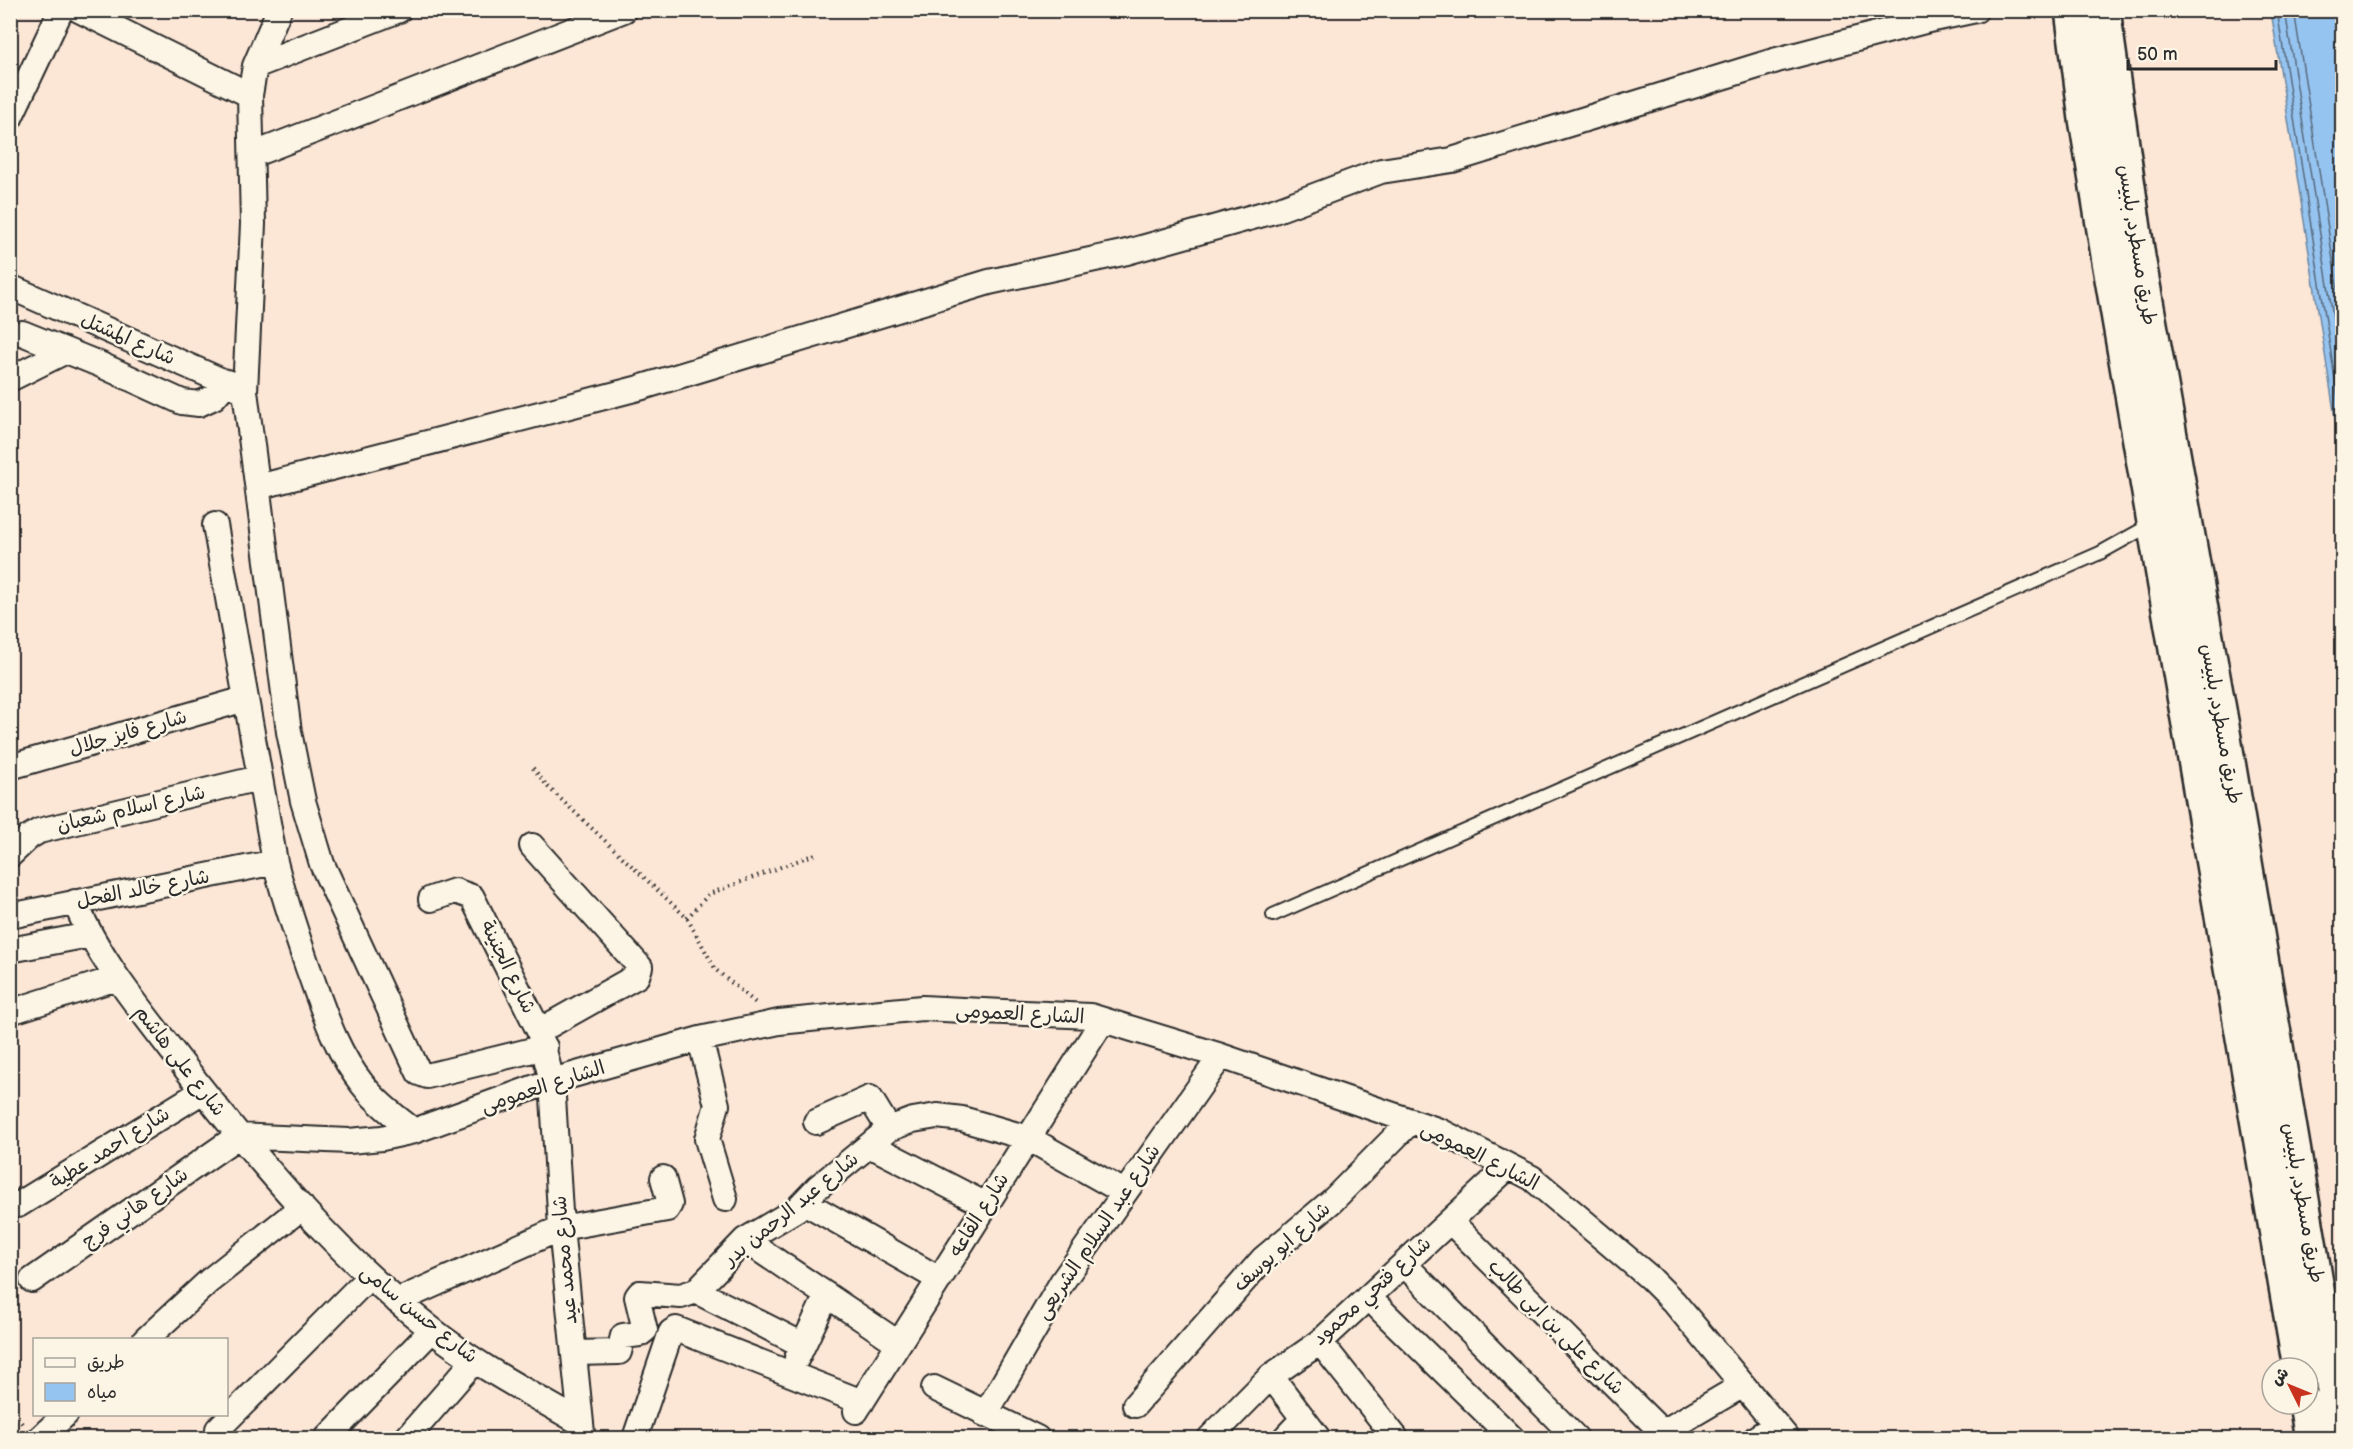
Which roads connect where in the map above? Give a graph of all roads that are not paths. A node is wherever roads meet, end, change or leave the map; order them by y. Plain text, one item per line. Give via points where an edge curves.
1 (61, 10) edge
2 (79, 10) edge
3 (279, 10) edge
4 (399, 10) edge
5 (624, 10) edge
6 (1976, 10) edge
7 (2072, 10) edge
8 (2103, 10) edge
9 (255, 66) junction
10 (250, 95) junction
11 (2101, 117) junction
12 (10, 118) edge
13 (252, 155) junction
14 (10, 287) edge
15 (22, 333) dead end
16 (66, 351) junction
17 (10, 379) edge
18 (236, 387) junction
19 (258, 487) junction
20 (2155, 522) junction
21 (215, 525) dead end
22 (245, 699) junction
23 (10, 767) edge
24 (259, 778) junction
25 (532, 846) dead end
26 (10, 855) edge
27 (275, 862) junction
28 (431, 899) dead end
29 (75, 903) junction
30 (1273, 915) dead end
31 (10, 916) edge
32 (89, 935) junction
33 (10, 950) edge
34 (117, 978) junction
35 (10, 1012) edge
36 (1103, 1020) junction
37 (542, 1039) junction
38 (700, 1039) junction
39 (1221, 1056) junction
40 (552, 1081) junction
41 (203, 1090) junction
42 (1411, 1121) junction
43 (816, 1122) dead end
44 (889, 1129) junction
45 (414, 1131) junction
46 (238, 1136) junction
47 (1028, 1138) junction
48 (870, 1145) junction
49 (1508, 1167) junction
50 (663, 1178) dead end
51 (1124, 1192) junction
52 (725, 1199) dead end
53 (804, 1202) junction
54 (18, 1205) dead end
55 (986, 1205) junction
56 (302, 1207) junction
57 (1450, 1221) junction
58 (561, 1228) junction
59 (745, 1240) junction
60 (1404, 1264) junction
61 (369, 1277) junction
62 (939, 1279) junction
63 (32, 1280) dead end
64 (696, 1291) junction
65 (827, 1295) junction
66 (1368, 1297) junction
67 (397, 1301) junction
68 (432, 1330) junction
69 (148, 1338) edge
70 (1320, 1342) junction
71 (898, 1343) junction
72 (803, 1345) junction
73 (574, 1353) junction
74 (2298, 1356) edge
75 (474, 1361) junction
76 (789, 1373) junction
77 (1271, 1376) junction
78 (1743, 1385) junction
79 (934, 1388) dead end
80 (1135, 1405) dead end
81 (985, 1415) junction
82 (64, 1416) edge
83 (2308, 1416) edge
84 (1303, 1419) junction
85 (218, 1429) dead end
86 (581, 1431) edge
87 (1773, 1434) edge
88 (1658, 1436) edge
89 (2343, 1437) edge
90 (40, 1438) edge
91 (327, 1438) edge
92 (407, 1438) edge
93 (635, 1438) edge
94 (1037, 1438) edge
95 (1210, 1438) edge
96 (1285, 1438) edge
97 (1318, 1438) edge
98 (1396, 1438) edge
99 (1512, 1438) edge
100 (1576, 1438) edge
101 (2312, 1438) edge

1 - 12 street
2 - 10 street
3 - 9 street
4 - 9 street
5 - 13 street
6 - 19 street via 1777,60 1452,160 1381,171 1274,211 1127,252 989,282 639,388
7 - 11 main road, طريق مسطرد, بلبيس
8 - 11 main road, طريق مسطرد, بلبيس
9 - 10 street
10 - 13 street
11 - 20 main road, طريق مسطرد, بلبيس
11 - 89 main road, طريق مسطرد, بلبيس via 2138,256
13 - 18 street via 254,224
14 - 18 street, شارع المشتل
15 - 16 street
16 - 17 street
16 - 18 street via 182,402 199,404
18 - 19 street
19 - 37 street via 289,732 303,801 322,864 415,1068 427,1076
20 - 30 lane via 2100,554
20 - 74 main road, طريق مسطرد, بلبيس
21 - 22 street
22 - 23 street, شارع فايز جلال
22 - 24 street
24 - 26 street, شارع اسلام شعبان via 39,831
24 - 27 street
25 - 37 street via 640,967 637,976
27 - 29 street, شارع خالد الفحل
27 - 45 street via 329,1027 344,1058 363,1086
28 - 37 street, شارع الجنينة via 455,891 472,897
29 - 31 street, شارع خالد الفحل
29 - 32 street, شارع على هاشم
32 - 33 street
32 - 34 street, شارع على هاشم
34 - 35 street
34 - 41 street, شارع على هاشم
36 - 38 street, الشارع العمومى via 1090,1016 922,1008 779,1022
36 - 39 street, الشارع العمومى
36 - 47 street, شارع القاعه
37 - 40 street, شارع الجنينة
38 - 40 street, الشارع العمومى
38 - 52 street via 717,1105 707,1139
39 - 42 street, الشارع العمومى
39 - 51 street, شارع عبد السلام الشريعى
40 - 45 street, الشارع العمومى
40 - 58 street, شارع محمد عيد
41 - 46 street, شارع على هاشم
41 - 54 street, شارع احمد عطية
42 - 49 street, الشارع العمومى via 1440,1131
42 - 80 street, شارع ابو يوسف via 1333,1200 1256,1266
43 - 44 street via 869,1097
44 - 47 street, شارع عبد الرحمن بدر via 938,1116
44 - 48 street, شارع عبد الرحمن بدر
45 - 46 street, الشارع العمومى via 349,1141
46 - 56 street, شارع على هاشم
46 - 63 street, شارع هاني فرج
47 - 51 street, شارع عبد الرحمن بدر
47 - 55 street, شارع القاعه
48 - 53 street, شارع عبد الرحمن بدر
48 - 55 street
49 - 57 street, شارع فتحي محمود
49 - 78 street, الشارع العمومى via 1532,1178 1649,1277 1700,1331
50 - 58 street via 670,1204 667,1209
51 - 81 street, شارع عبد السلام الشريعى via 1042,1312
53 - 59 street, شارع عبد الرحمن بدر
53 - 62 street
55 - 62 street, شارع القاعه
56 - 61 street, شارع حسن سامى
56 - 69 street via 209,1281
57 - 60 street, شارع فتحي محمود
57 - 88 street, شارع على بن ابى طالب
58 - 67 street
58 - 73 street, شارع محمد عيد
59 - 64 street, شارع عبد الرحمن بدر
59 - 65 street
60 - 66 street, شارع فتحي محمود
60 - 100 street
61 - 67 street, شارع حسن سامى
61 - 85 street
62 - 71 street, شارع القاعه
64 - 72 street
64 - 73 street via 681,1296 640,1293 637,1297 646,1326 643,1332 623,1336 621,1350 616,1353
65 - 71 street
65 - 72 street
66 - 70 street, شارع فتحي محمود
66 - 99 street
67 - 68 street, شارع حسن سامى
68 - 75 street, شارع حسن سامى
68 - 91 street
70 - 77 street, شارع فتحي محمود
70 - 98 street
71 - 76 street, شارع القاعه via 859,1406
72 - 76 street
73 - 86 street, شارع محمد عيد
75 - 86 street, شارع حسن سامى
75 - 92 street
76 - 93 street via 673,1329
77 - 84 street
77 - 95 street, شارع فتحي محمود
78 - 87 street, الشارع العمومى
78 - 88 street
79 - 81 street
81 - 94 street
82 - 90 street
83 - 101 main road
84 - 96 street
84 - 97 street

